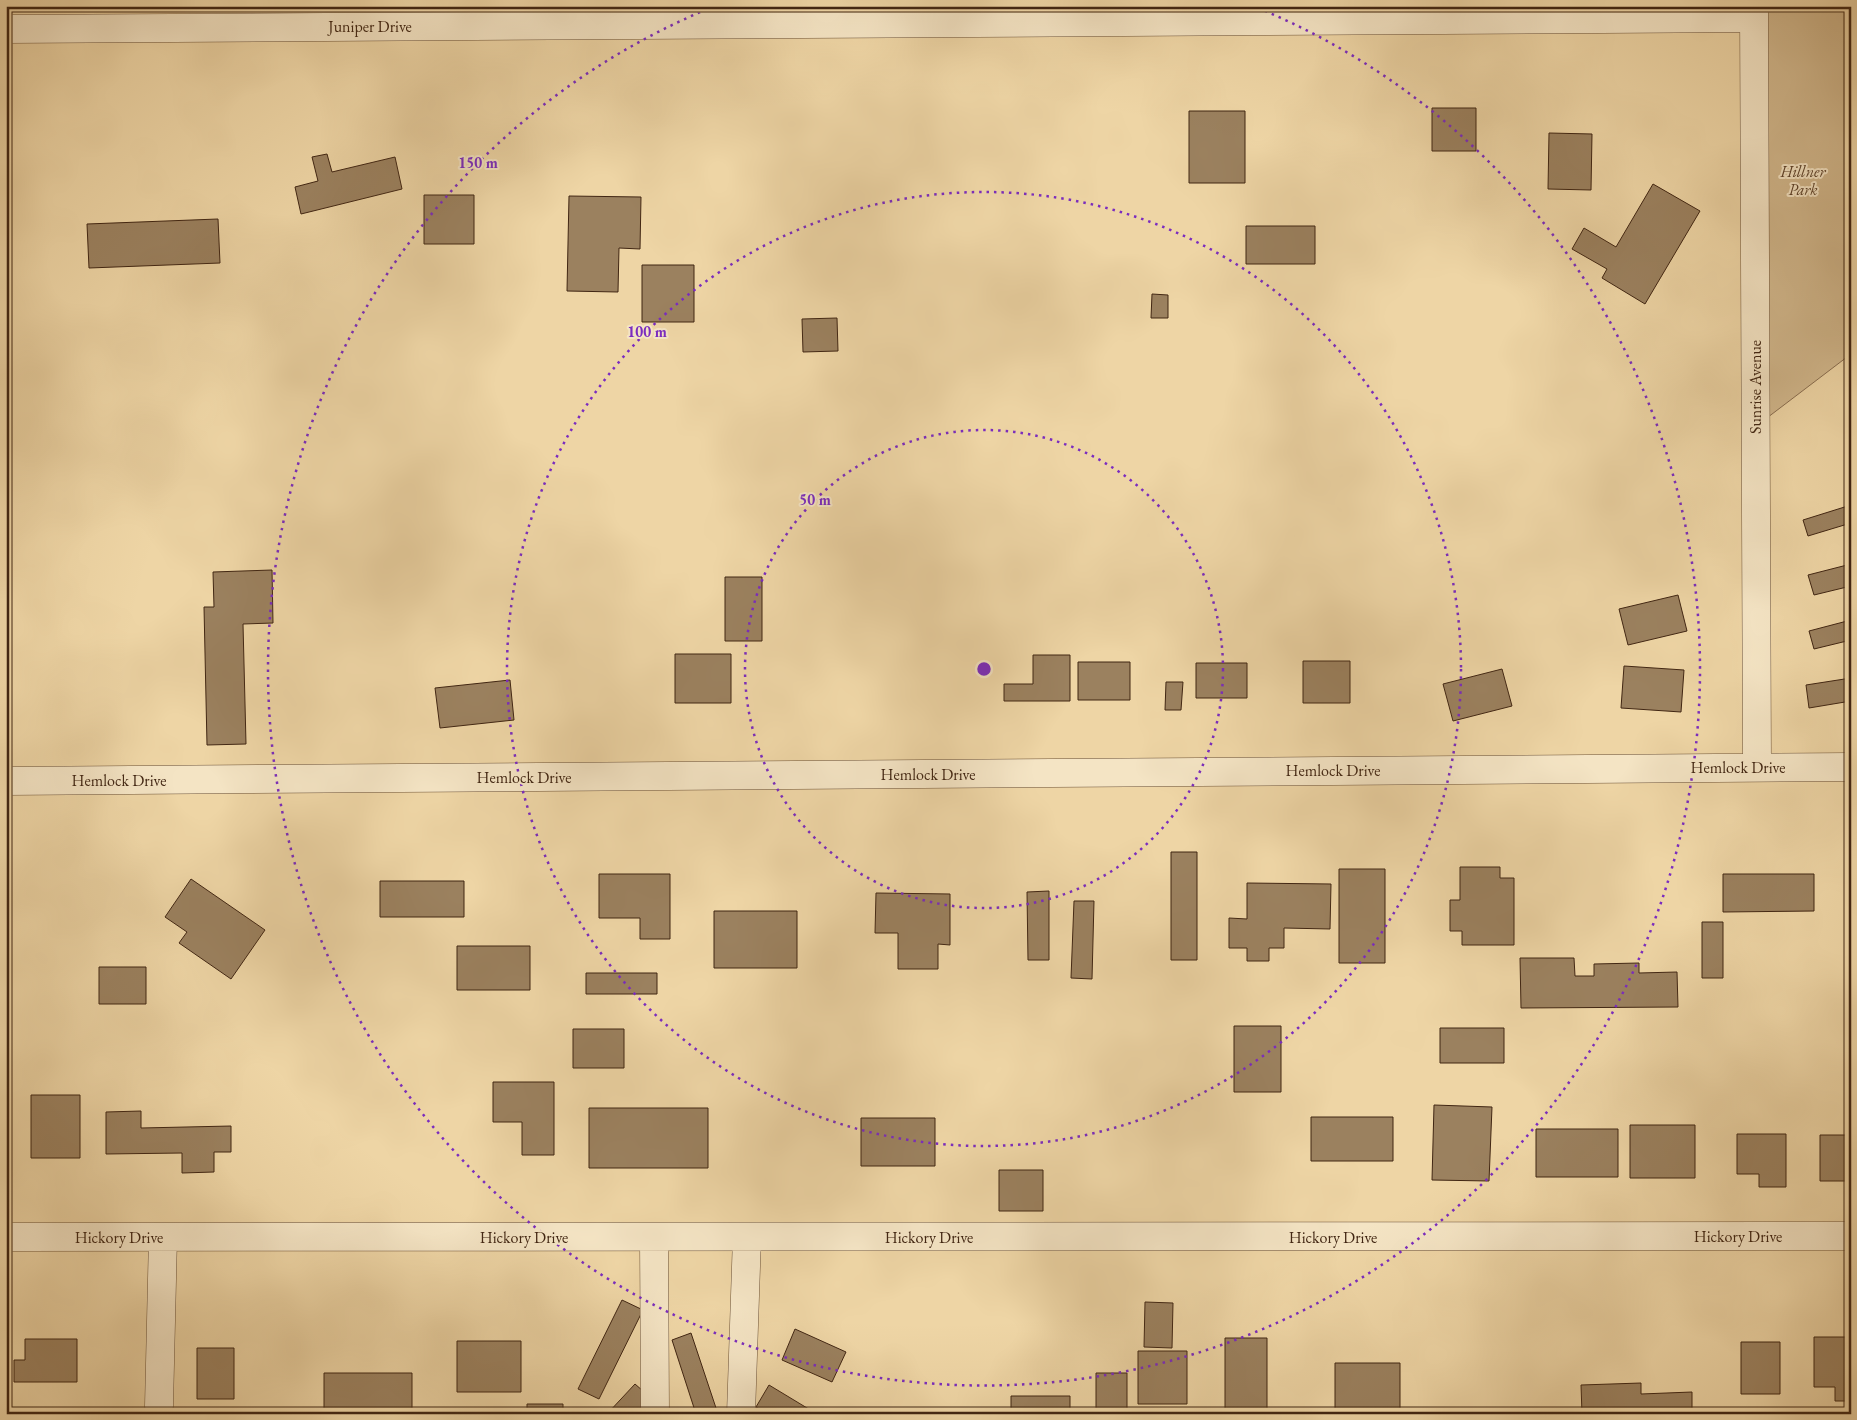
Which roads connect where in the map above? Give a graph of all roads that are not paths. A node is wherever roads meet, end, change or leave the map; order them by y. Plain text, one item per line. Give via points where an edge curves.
1 (1754, 12) edge
2 (6, 29) edge
3 (1757, 767) junction
4 (1851, 767) edge
5 (6, 781) edge
6 (1851, 1236) edge
7 (6, 1237) edge
8 (163, 1237) junction
9 (654, 1237) junction
10 (747, 1237) junction
11 (159, 1406) dead end
12 (655, 1414) edge
13 (741, 1414) edge

1 - 2 street, Juniper Drive
1 - 3 street, Sunrise Avenue
3 - 4 street, Hemlock Drive
3 - 5 street, Hemlock Drive
6 - 10 street, Hickory Drive
7 - 8 street, Hickory Drive
8 - 9 street, Hickory Drive
8 - 11 street
9 - 10 street, Hickory Drive
9 - 12 street
10 - 13 street

